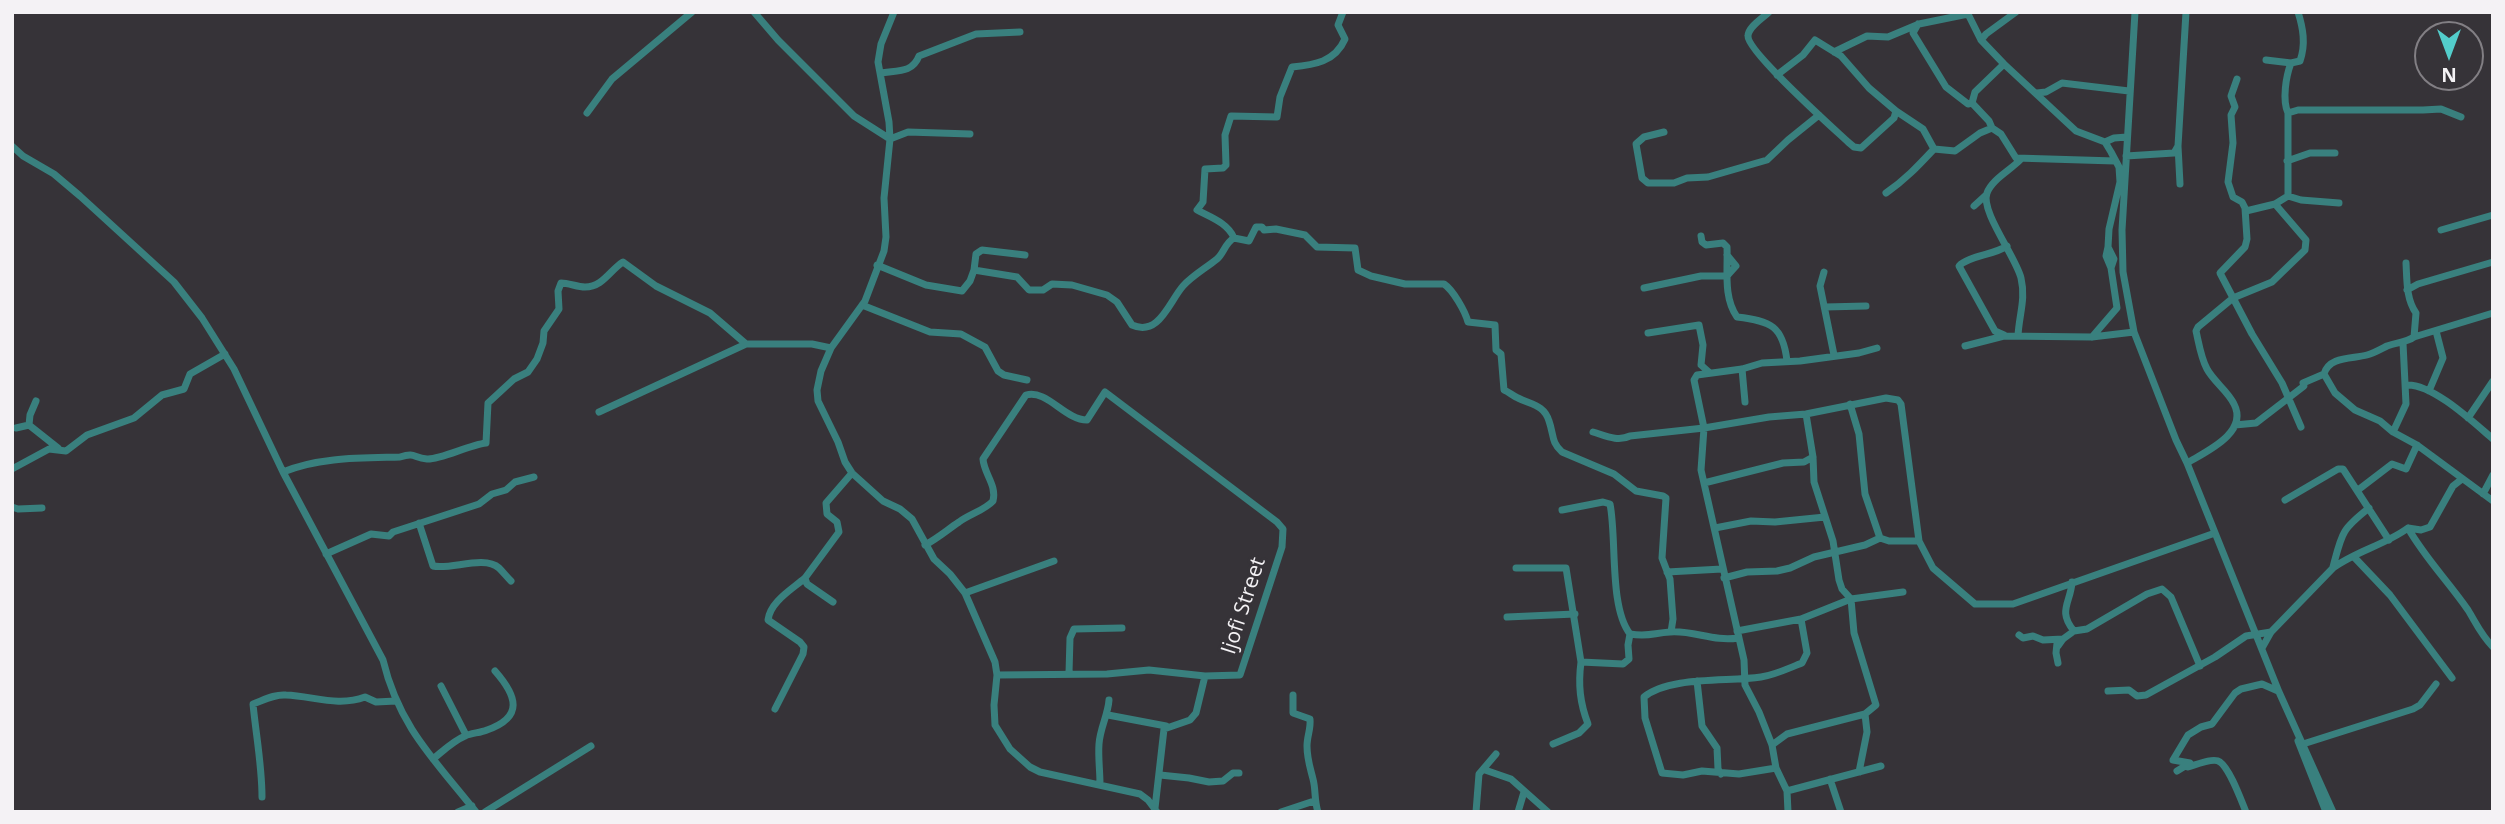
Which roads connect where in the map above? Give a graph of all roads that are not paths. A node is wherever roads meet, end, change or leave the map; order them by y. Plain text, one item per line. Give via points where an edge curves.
1 (692, 12) edge
2 (754, 12) edge
3 (894, 12) edge
4 (1343, 12) edge
5 (1769, 12) edge
6 (2016, 12) edge
7 (2135, 12) edge
8 (2186, 12) edge
9 (2298, 12) edge
10 (1967, 13) edge
11 (1919, 24) junction
12 (1020, 32) dead end
13 (1981, 40) junction
14 (1834, 52) junction
15 (2266, 60) dead end
16 (2291, 63) junction
17 (2004, 64) junction
18 (880, 73) junction
19 (1777, 75) junction
20 (2237, 79) dead end
21 (2129, 91) junction
22 (2037, 93) junction
23 (1972, 103) junction
24 (1896, 111) junction
25 (587, 113) dead end
26 (2287, 113) junction
27 (1819, 115) junction
28 (2461, 117) dead end
29 (1992, 128) junction
30 (1664, 132) dead end
31 (970, 134) dead end
32 (2127, 137) junction
33 (890, 139) junction
34 (2105, 142) junction
35 (12, 146) edge
36 (2178, 146) junction
37 (1934, 149) junction
38 (2335, 153) dead end
39 (2289, 158) junction
40 (2021, 159) junction
41 (2126, 159) junction
42 (2114, 161) junction
43 (2122, 184) junction
44 (2180, 184) dead end
45 (1886, 192) dead end
46 (1986, 194) junction
47 (2288, 197) junction
48 (2339, 203) dead end
49 (2275, 204) junction
50 (1974, 206) dead end
51 (2246, 211) junction
52 (2493, 215) edge
53 (2441, 230) dead end
54 (1701, 236) dead end
55 (1234, 238) junction
56 (2007, 246) junction
57 (1025, 255) dead end
58 (2493, 262) edge
59 (2406, 263) dead end
60 (877, 265) junction
61 (974, 270) junction
62 (1825, 272) dead end
63 (1727, 276) junction
64 (1644, 288) dead end
65 (2407, 290) junction
66 (2233, 298) junction
67 (862, 305) junction
68 (1866, 306) dead end
69 (1825, 307) junction
70 (2493, 313) edge
71 (2436, 331) junction
72 (2134, 332) junction
73 (1648, 333) dead end
74 (2004, 336) junction
75 (2018, 336) junction
76 (2092, 337) junction
77 (2414, 337) junction
78 (2403, 343) junction
79 (746, 344) junction
80 (1965, 346) dead end
81 (831, 348) junction
82 (1877, 348) dead end
83 (225, 354) junction
84 (1834, 355) junction
85 (1787, 361) junction
86 (1742, 369) junction
87 (1710, 373) junction
88 (2324, 374) junction
89 (1027, 380) dead end
90 (2493, 381) edge
91 (2406, 386) junction
92 (2429, 391) junction
93 (2288, 400) junction
94 (36, 401) dead end
95 (1745, 402) dead end
96 (1850, 404) junction
97 (599, 412) dead end
98 (1806, 414) junction
99 (2468, 418) junction
100 (29, 425) junction
101 (2235, 425) junction
102 (2301, 427) dead end
103 (16, 428) dead end
104 (1704, 428) junction
105 (1593, 432) dead end
106 (2393, 432) junction
107 (2493, 439) edge
108 (2417, 445) junction
109 (58, 448) junction
110 (1813, 457) junction
111 (2187, 463) junction
112 (12, 469) edge
113 (284, 472) junction
114 (852, 473) junction
115 (2493, 475) edge
116 (534, 477) dead end
117 (2462, 479) junction
118 (1704, 483) junction
119 (2358, 490) junction
120 (2483, 494) junction
121 (2286, 500) dead end
122 (2493, 501) edge
123 (12, 507) edge
124 (42, 508) dead end
125 (2369, 508) junction
126 (1562, 510) dead end
127 (1825, 517) junction
128 (419, 523) junction
129 (1714, 528) junction
130 (2408, 528) junction
131 (2215, 533) junction
132 (1880, 538) junction
133 (2389, 540) junction
134 (1919, 541) junction
135 (925, 545) junction
136 (1835, 551) junction
137 (326, 554) junction
138 (2354, 556) junction
139 (1054, 561) dead end
140 (1516, 568) dead end
141 (2333, 568) junction
142 (1722, 569) junction
143 (1667, 572) junction
144 (1724, 578) junction
145 (805, 579) junction
146 (511, 581) dead end
147 (2072, 582) junction
148 (1903, 592) dead end
149 (965, 593) junction
150 (1851, 599) junction
151 (833, 602) dead end
152 (1575, 614) junction
153 (1507, 617) dead end
154 (1801, 619) junction
155 (1122, 628) dead end
156 (2074, 631) junction
157 (1671, 632) junction
158 (2271, 632) junction
159 (1630, 634) junction
160 (1737, 634) junction
161 (2255, 634) junction
162 (2020, 635) dead end
163 (2059, 641) junction
164 (2493, 647) edge
165 (2262, 648) junction
166 (1581, 662) junction
167 (2058, 663) dead end
168 (2200, 666) junction
169 (495, 671) dead end
170 (1069, 673) junction
171 (997, 675) junction
172 (1205, 676) junction
173 (2452, 678) dead end
174 (1745, 679) junction
175 (1697, 681) junction
176 (2436, 684) dead end
177 (441, 686) dead end
178 (2108, 691) dead end
179 (2278, 692) junction
180 (1293, 695) dead end
181 (396, 701) junction
182 (1109, 701) dead end
183 (775, 709) dead end
184 (1865, 714) junction
185 (1108, 715) junction
186 (1166, 726) junction
187 (2297, 731) junction
188 (467, 735) junction
189 (1553, 744) dead end
190 (2303, 744) junction
191 (1772, 745) junction
192 (591, 746) dead end
193 (1496, 754) dead end
194 (433, 759) junction
195 (1881, 766) dead end
196 (1776, 768) junction
197 (1485, 770) junction
198 (1859, 772) junction
199 (1239, 773) dead end
200 (1721, 774) junction
201 (1160, 775) junction
202 (1830, 779) junction
203 (1100, 784) junction
204 (1787, 791) junction
205 (1524, 792) junction
206 (262, 797) dead end
207 (1314, 801) junction
208 (474, 809) edge
209 (1156, 810) edge
210 (458, 812) edge
211 (485, 812) edge
212 (1281, 812) edge
213 (1318, 812) edge
214 (1476, 812) edge
215 (1518, 812) edge
216 (1548, 812) edge
217 (1788, 812) edge
218 (1840, 812) edge
219 (2246, 812) edge
220 (2326, 812) edge
221 (2333, 812) edge

1 - 25 street via 612,79
2 - 33 street via 854,116
3 - 18 street via 879,53
4 - 55 street via 1338,25 1345,39 1336,53 1313,67 1292,67 1277,117 1231,116 1225,135 1226,165 1205,169 1204,195 1197,210 1231,230
5 - 19 street via 1748,31 1747,39
6 - 13 street
7 - 21 street
8 - 36 street
9 - 16 street via 2302,54 2300,61
10 - 11 street
10 - 13 street
11 - 14 street via 1888,37 1867,36
11 - 23 street via 1913,33 1946,87
12 - 18 street via 976,34 919,57 909,70
13 - 17 street
14 - 19 street via 1815,40
14 - 24 street
15 - 16 street
16 - 26 street
17 - 22 street
17 - 23 street via 1975,92
18 - 33 street
19 - 27 street
20 - 51 street via 2231,96 2235,107 2228,182 2233,197
21 - 22 street via 2063,83
21 - 32 street
22 - 34 street via 2076,131
23 - 29 street
24 - 27 street via 1861,148 1854,147
24 - 37 street via 1923,129
26 - 28 street via 2434,107
26 - 39 street
27 - 30 street via 1767,160 1708,177 1648,183 1642,178 1636,144
29 - 37 street via 1955,151
29 - 40 street
31 - 33 street via 908,132
32 - 34 street
32 - 41 street
33 - 60 street via 884,198 886,237
34 - 42 street
35 - 83 street via 54,174 174,282
36 - 41 street via 2174,153
36 - 44 street
37 - 45 street via 1910,176
38 - 39 street
39 - 47 street
40 - 42 street
40 - 46 street
41 - 42 street
41 - 43 street
42 - 43 street
43 - 72 street via 2123,272
43 - 76 street via 2106,256 2117,308
46 - 50 street
46 - 56 street via 1990,214
47 - 48 street
47 - 49 street
49 - 51 street
49 - 66 street via 2306,240 2305,250 2272,282
51 - 66 street via 2247,244 2220,273
52 - 53 street
54 - 63 street via 1706,245 1725,243 1736,266
55 - 61 street via 1217,259 1184,285 1160,320 1142,328 1132,326 1116,302 1096,290 1052,284 1028,290 1017,277
55 - 143 street via 1249,242 1256,227 1292,232 1305,235 1317,247 1354,248 1358,270 1371,276 1405,284 1448,286 1468,321 1495,325 1504,390 1539,406 1550,423 1556,447 1614,474 1636,491 1666,498 1662,558
56 - 74 street via 1959,266 1995,331
56 - 75 street via 2024,290
57 - 61 street via 982,250 976,254
58 - 65 street
59 - 65 street
60 - 61 street via 926,285 962,291
60 - 67 street
62 - 69 street via 1820,286
63 - 64 street via 1701,276
63 - 85 street via 1737,317 1776,327
65 - 77 street via 2416,313
66 - 93 street
66 - 101 street via 2196,331 2205,367 2235,405
67 - 81 street
67 - 89 street via 930,332 961,334 985,347 998,371
68 - 69 street
69 - 84 street
70 - 71 street
71 - 77 street
71 - 92 street via 2443,358
72 - 76 street
72 - 111 street
73 - 87 street via 1699,325 1701,365
74 - 75 street
74 - 80 street
75 - 76 street
77 - 78 street
78 - 88 street via 2332,362
78 - 91 street
79 - 81 street
79 - 97 street
79 - 113 street via 710,313 656,286 624,262 595,285 561,283 559,309 544,331 537,359 528,372 488,403 486,443 427,460 412,454 322,462
81 - 114 street via 821,371 818,401
82 - 84 street
83 - 109 street via 190,374 184,389 162,396 134,418 87,435 66,450
83 - 113 street
84 - 85 street
85 - 86 street
86 - 87 street
86 - 95 street
87 - 104 street via 1694,380
88 - 93 street via 2304,383
88 - 106 street via 2335,393 2355,410
90 - 99 street
91 - 92 street
91 - 106 street via 2406,404
92 - 99 street
93 - 101 street via 2256,424
93 - 102 street
94 - 100 street
96 - 98 street
96 - 132 street via 1859,434 1866,494
96 - 134 street via 1886,398 1902,404
98 - 104 street
98 - 110 street
99 - 107 street
100 - 103 street
100 - 109 street
101 - 111 street via 2223,441
104 - 105 street via 1615,439
104 - 118 street
106 - 108 street
108 - 117 street
108 - 119 street via 2406,469 2392,464
109 - 112 street
110 - 118 street
110 - 127 street via 1814,482
111 - 131 street
113 - 137 street
114 - 135 street via 912,519
114 - 145 street via 826,503 827,514 837,522 839,532
115 - 120 street
116 - 128 street via 515,482 480,503
117 - 120 street
117 - 130 street via 2453,486 2430,527
118 - 129 street
119 - 121 street via 2341,468
119 - 125 street
120 - 122 street
123 - 124 street
125 - 133 street
125 - 141 street via 2344,530
126 - 159 street via 1610,504 1617,590
127 - 129 street
127 - 136 street
128 - 137 street via 389,536 371,534
128 - 146 street via 433,566 498,566
129 - 142 street
130 - 133 street
130 - 164 street
131 - 147 street
131 - 161 street
132 - 134 street
132 - 136 street
133 - 138 street
134 - 147 street via 1933,568 1975,604 2013,604
135 - 149 street
135 - 172 street, Ijofi Street via 989,506 993,486 984,459 1026,395 1041,397 1072,417 1087,420 1105,392 1283,529 1282,547 1240,675
136 - 144 street via 1790,568
136 - 150 street via 1842,590
137 - 181 street via 383,660
138 - 141 street
138 - 173 street via 2390,595
139 - 149 street
140 - 152 street via 1566,568
141 - 158 street
142 - 143 street
142 - 144 street
143 - 157 street
144 - 160 street
145 - 151 street
145 - 183 street via 777,602 768,616 804,647
147 - 156 street via 2065,617
148 - 150 street
149 - 171 street
150 - 154 street
150 - 184 street via 1854,634 1876,705
152 - 153 street
152 - 166 street
154 - 160 street
154 - 174 street via 1807,653 1802,663
155 - 170 street via 1074,629
156 - 163 street
156 - 168 street via 2087,629 2132,601 2162,589 2171,597
157 - 159 street via 1649,637
157 - 160 street via 1724,640
158 - 161 street
158 - 165 street
159 - 166 street via 1629,659 1623,664
160 - 174 street
161 - 165 street
161 - 168 street
162 - 163 street
163 - 167 street
165 - 179 street
166 - 189 street via 1581,704 1588,724
168 - 178 street via 2146,695
169 - 188 street via 513,695 514,707 501,724
170 - 171 street, Ijofi Street
170 - 172 street, Ijofi Street via 1149,670
171 - 203 street via 995,725 1010,749 1040,772
172 - 186 street via 1196,713 1189,720
174 - 175 street
174 - 191 street
175 - 200 street via 1702,726 1716,744
175 - 200 street via 1654,689 1644,697 1645,718 1662,773
176 - 190 street via 2413,709
177 - 188 street
179 - 187 street
179 - 219 street via 2262,684 2241,689 2212,724 2188,735 2173,760 2190,763 2177,771 2218,761
180 - 207 street via 1293,713 1310,719 1307,764 1314,782
181 - 194 street
181 - 206 street via 376,702 365,697 320,701 286,695 253,704
182 - 185 street
184 - 191 street via 1787,734
184 - 198 street via 1867,732
185 - 186 street
185 - 203 street via 1099,744
186 - 201 street
187 - 190 street
187 - 220 street
188 - 194 street
190 - 221 street
191 - 196 street
192 - 211 street
193 - 197 street
194 - 208 street
195 - 198 street
196 - 200 street
196 - 204 street
197 - 205 street via 1511,779
197 - 214 street via 1479,774
198 - 202 street
199 - 201 street via 1209,782
201 - 209 street
202 - 204 street
202 - 218 street
203 - 209 street via 1140,794
204 - 217 street
205 - 215 street
205 - 216 street
207 - 212 street
207 - 213 street
208 - 210 street

